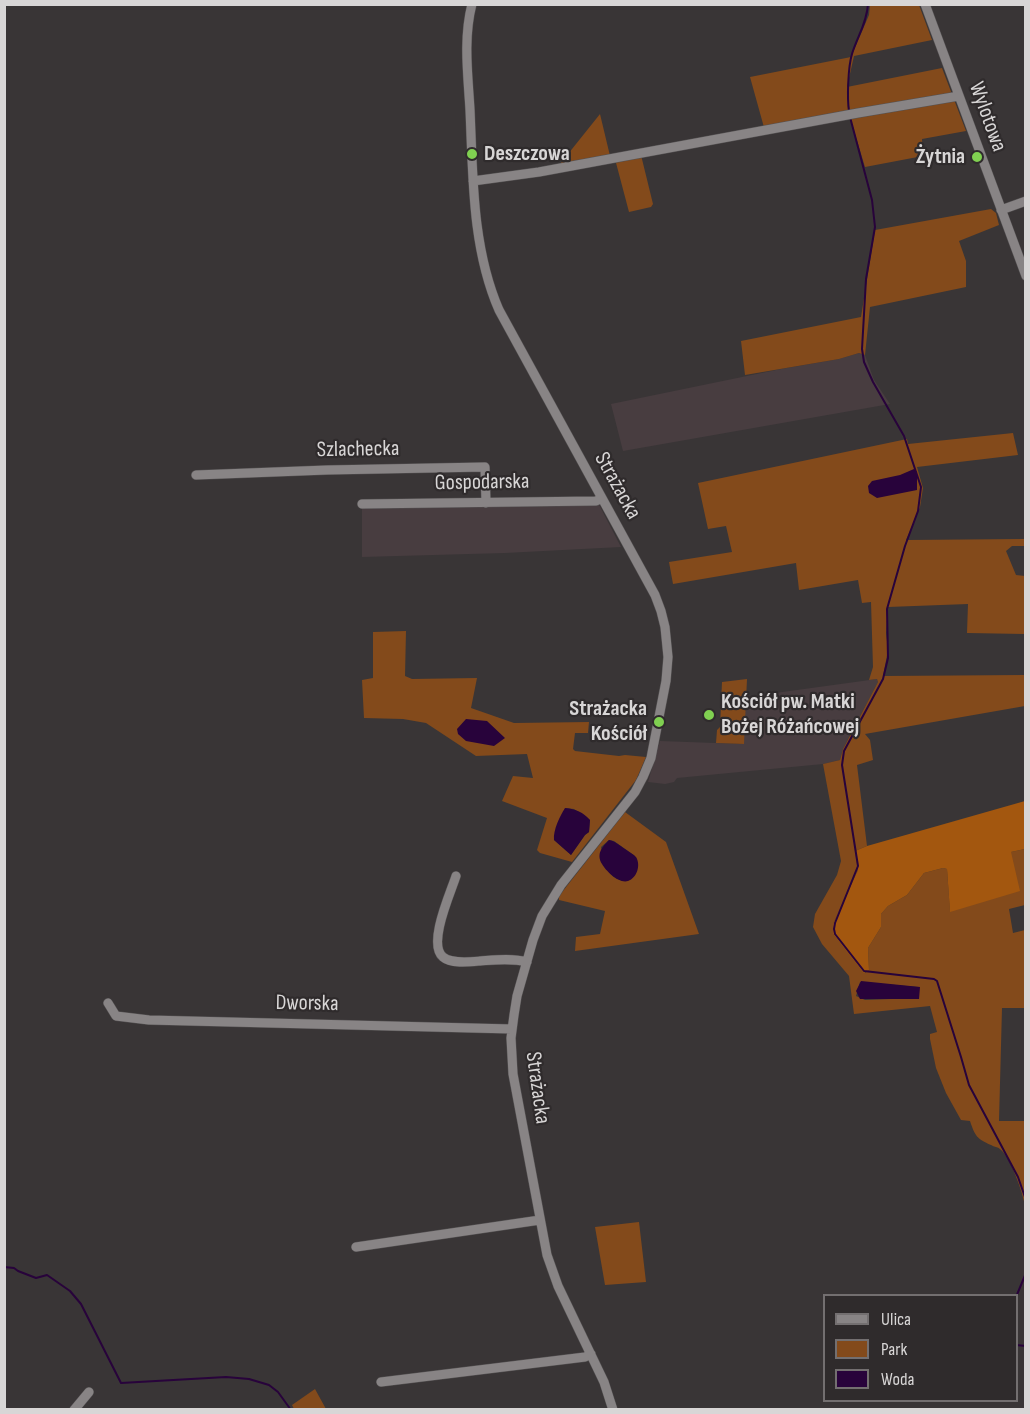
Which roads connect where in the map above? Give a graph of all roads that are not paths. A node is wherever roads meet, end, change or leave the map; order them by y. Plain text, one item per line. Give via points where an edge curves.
1 (472, 4) edge
2 (925, 4) edge
3 (959, 96) junction
4 (473, 181) junction
5 (1026, 201) edge
6 (1001, 210) junction
7 (1026, 276) edge
8 (196, 475) dead end
9 (602, 498) junction
10 (486, 503) junction
11 (362, 504) dead end
12 (456, 876) dead end
13 (527, 962) junction
14 (108, 1003) dead end
15 (512, 1029) junction
16 (540, 1220) junction
17 (356, 1247) dead end
18 (591, 1354) junction
19 (381, 1382) dead end
20 (88, 1392) dead end
21 (74, 1410) edge
22 (614, 1410) edge

1 - 4 street, Strażacka via 467,59
2 - 3 street, Wylotowa
3 - 4 street
3 - 6 street, Wylotowa
4 - 9 street, Strażacka via 484,265 493,296
5 - 6 street
6 - 7 street, Wylotowa
8 - 10 street, Szlachecka via 485,467
9 - 10 street, Gospodarska
9 - 13 street, Strażacka via 658,603 667,635 668,670 653,748 643,777 552,898 538,925
10 - 11 street, Gospodarska
12 - 13 street via 438,931 440,954 450,960
13 - 15 street, Strażacka
14 - 15 street, Dworska via 116,1016 149,1020
15 - 16 street, Strażacka via 513,1074
16 - 17 street
16 - 18 street, Strażacka via 554,1277
18 - 19 street
18 - 22 street, Strażacka
20 - 21 street

